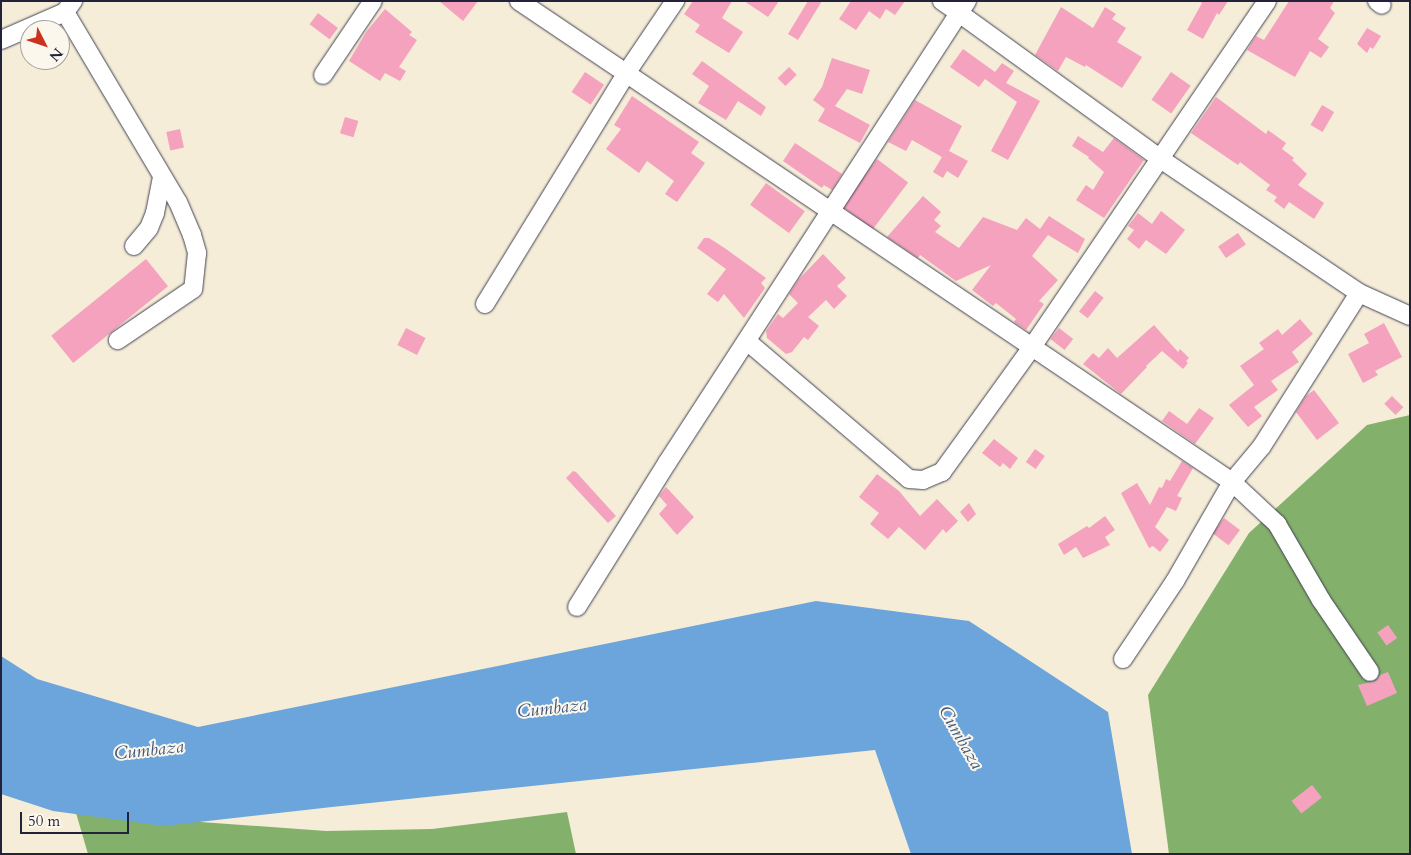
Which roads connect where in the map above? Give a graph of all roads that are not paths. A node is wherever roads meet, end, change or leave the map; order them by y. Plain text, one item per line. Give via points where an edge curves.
1 (372, 1) edge
2 (520, 1) edge
3 (675, 1) edge
4 (942, 1) edge
5 (1267, 1) edge
6 (69, 7) edge
7 (963, 7) edge
8 (1, 40) edge
9 (628, 72) junction
10 (322, 75) dead end
11 (1159, 158) junction
12 (162, 178) junction
13 (830, 211) junction
14 (134, 246) dead end
15 (1359, 293) junction
16 (486, 304) dead end
17 (1410, 316) edge
18 (118, 340) dead end
19 (748, 342) junction
20 (1032, 346) junction
21 (1232, 482) junction
22 (577, 607) dead end
23 (1122, 659) dead end
24 (1370, 672) dead end

1 - 10 street
2 - 9 street
3 - 9 street
4 - 7 street
5 - 11 street
6 - 8 street
6 - 12 street
7 - 11 street
7 - 13 street
9 - 13 street
9 - 16 street
11 - 15 street
11 - 20 street
12 - 14 street via 149,228
12 - 18 street via 178,202 192,235 196,253 193,289
13 - 19 street
13 - 20 street
15 - 17 street
15 - 21 street via 1262,446
19 - 20 street via 909,479 923,480 942,472
19 - 22 street
20 - 21 street
21 - 23 street via 1175,581
21 - 24 street via 1277,524 1321,600

